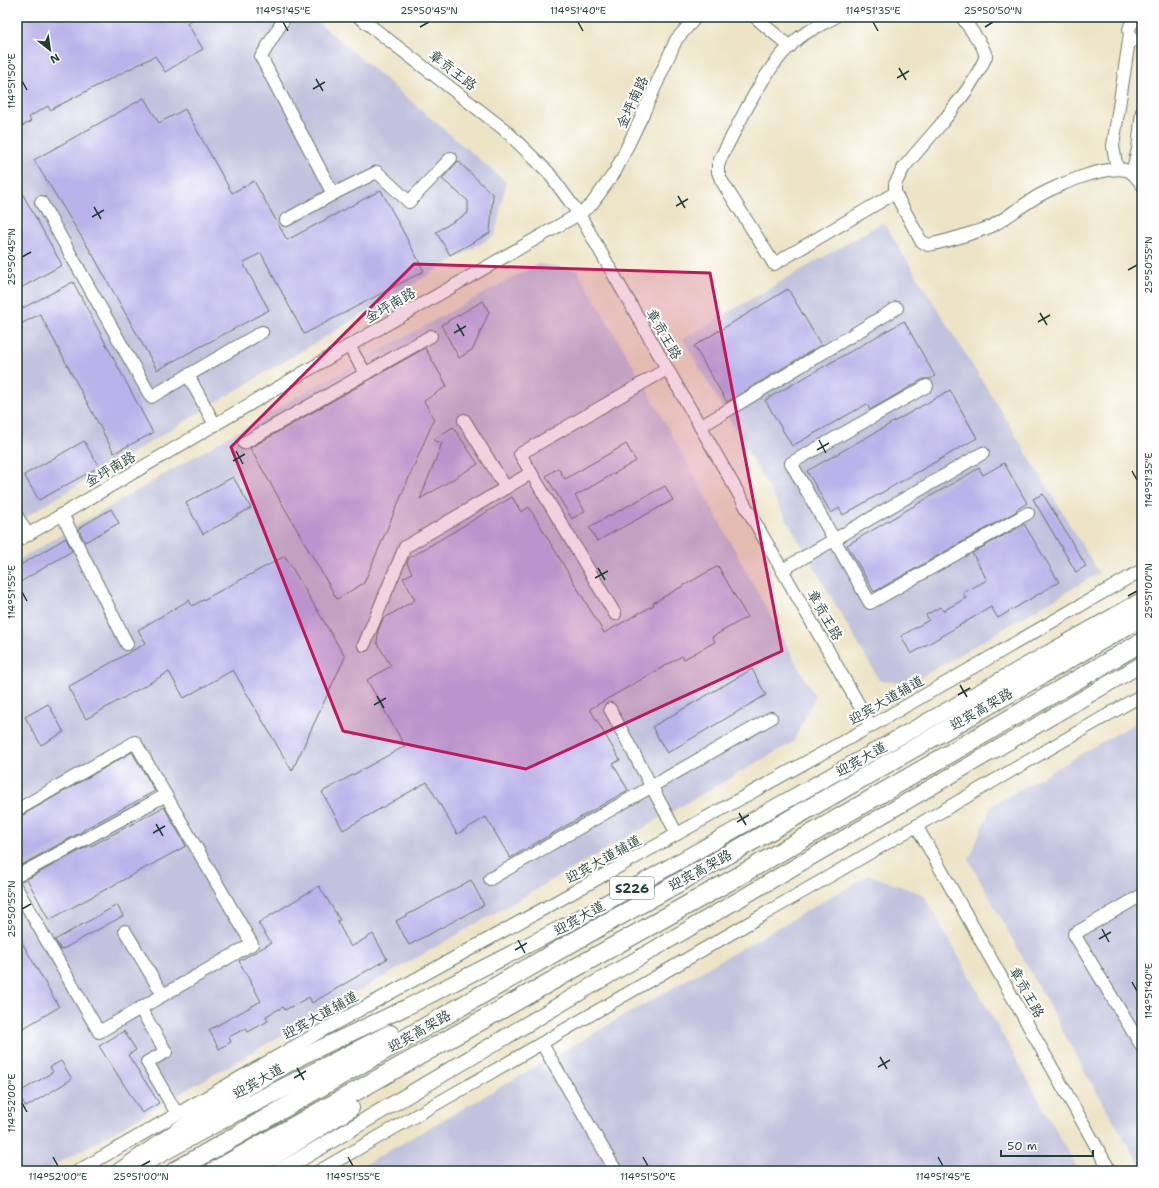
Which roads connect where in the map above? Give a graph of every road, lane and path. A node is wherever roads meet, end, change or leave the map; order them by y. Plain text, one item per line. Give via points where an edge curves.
1 (285, 17) edge
2 (359, 17) edge
3 (696, 17) edge
4 (755, 17) edge
5 (835, 17) edge
6 (962, 17) edge
7 (1142, 20) edge
8 (1130, 34) junction
9 (1142, 41) edge
10 (790, 47) junction
11 (1142, 112) edge
12 (451, 158) dead end
13 (1117, 169) junction
14 (1132, 173) junction
15 (1142, 185) edge
16 (333, 194) junction
17 (895, 194) junction
18 (41, 202) dead end
19 (579, 214) junction
20 (286, 220) dead end
21 (897, 308) dead end
22 (262, 332) dead end
23 (431, 336) dead end
24 (349, 346) junction
25 (667, 369) junction
26 (366, 374) junction
27 (188, 375) junction
28 (927, 386) dead end
29 (464, 420) dead end
30 (216, 425) junction
31 (700, 427) junction
32 (244, 443) dead end
33 (984, 453) dead end
34 (531, 473) junction
35 (506, 488) junction
36 (62, 514) junction
37 (1028, 514) dead end
38 (17, 516) edge
39 (28, 535) junction
40 (834, 540) junction
41 (17, 541) edge
42 (782, 570) junction
43 (1142, 570) edge
44 (1142, 600) edge
45 (614, 614) dead end
46 (1142, 617) edge
47 (1142, 642) edge
48 (127, 644) dead end
49 (364, 644) dead end
50 (1142, 664) edge
51 (1142, 696) edge
52 (610, 709) dead end
53 (771, 718) dead end
54 (871, 726) junction
55 (651, 786) junction
56 (166, 795) junction
57 (17, 810) edge
58 (917, 827) junction
59 (677, 834) junction
60 (17, 876) edge
61 (490, 879) dead end
62 (17, 889) edge
63 (1142, 895) edge
64 (125, 931) dead end
65 (566, 946) junction
66 (580, 966) junction
67 (163, 995) junction
68 (140, 1008) junction
69 (542, 1044) junction
70 (1142, 1047) edge
71 (177, 1114) junction
72 (78, 1171) edge
73 (119, 1171) edge
74 (128, 1171) edge
75 (175, 1171) edge
76 (214, 1171) edge
77 (249, 1171) edge
78 (280, 1171) edge
79 (319, 1171) edge
80 (616, 1171) edge
81 (1110, 1171) edge

1 - 16 street via 261,57
2 - 19 street, 章贡王路 via 505,130 548,172
3 - 19 street, 金坪南路 via 676,40 615,172 591,205
4 - 10 street
5 - 10 street via 800,37
6 - 17 street via 986,56 967,90 904,167 895,184
7 - 8 street via 1133,22
8 - 9 street via 1135,40
8 - 13 street via 1113,146
10 - 17 street via 761,82 718,166 721,180 774,264
11 - 14 street via 1138,149
12 - 16 street via 409,202 377,172
13 - 14 street
13 - 17 street via 1050,189 991,226 945,242 928,245 921,241
14 - 15 street
16 - 20 street
18 - 27 street via 151,397
19 - 24 street, 金坪南路
19 - 25 street, 章贡王路
21 - 31 street
22 - 27 street
23 - 26 street
24 - 26 street
24 - 30 street, 金坪南路
25 - 31 street, 章贡王路
25 - 34 street via 520,454
26 - 32 street
27 - 30 street
28 - 40 street via 791,463
29 - 35 street
30 - 36 street, 金坪南路
31 - 42 street, 章贡王路
33 - 40 street
34 - 35 street
34 - 45 street
35 - 49 street via 405,547
36 - 39 street, 金坪南路
36 - 48 street
37 - 40 street via 870,603
38 - 39 street
39 - 41 street, 金坪南路
40 - 42 street
42 - 54 street, 章贡王路
43 - 54 street, 迎宾大道辅道
44 - 73 main road, 迎宾大道 / S226 via 563,927 407,1007 303,1056 206,1111
46 - 65 highway, 迎宾高架路
47 - 66 highway, 迎宾高架路
50 - 78 main road
51 - 58 street
52 - 55 street
53 - 55 street
54 - 59 street, 迎宾大道辅道
55 - 59 street
55 - 61 street
56 - 57 street via 135,742
56 - 60 street
56 - 67 street via 252,944
58 - 69 street
58 - 81 street, 章贡王路
59 - 71 street, 迎宾大道辅道
62 - 68 street via 99,1032
63 - 70 street via 1074,934
64 - 67 street
65 - 74 highway via 235,1112
65 - 75 highway, 迎宾高架路
66 - 76 highway, 迎宾高架路
66 - 77 highway
67 - 68 street
68 - 71 street via 166,1052 148,1062
69 - 79 street
69 - 80 street
71 - 72 street, 迎宾大道辅道

